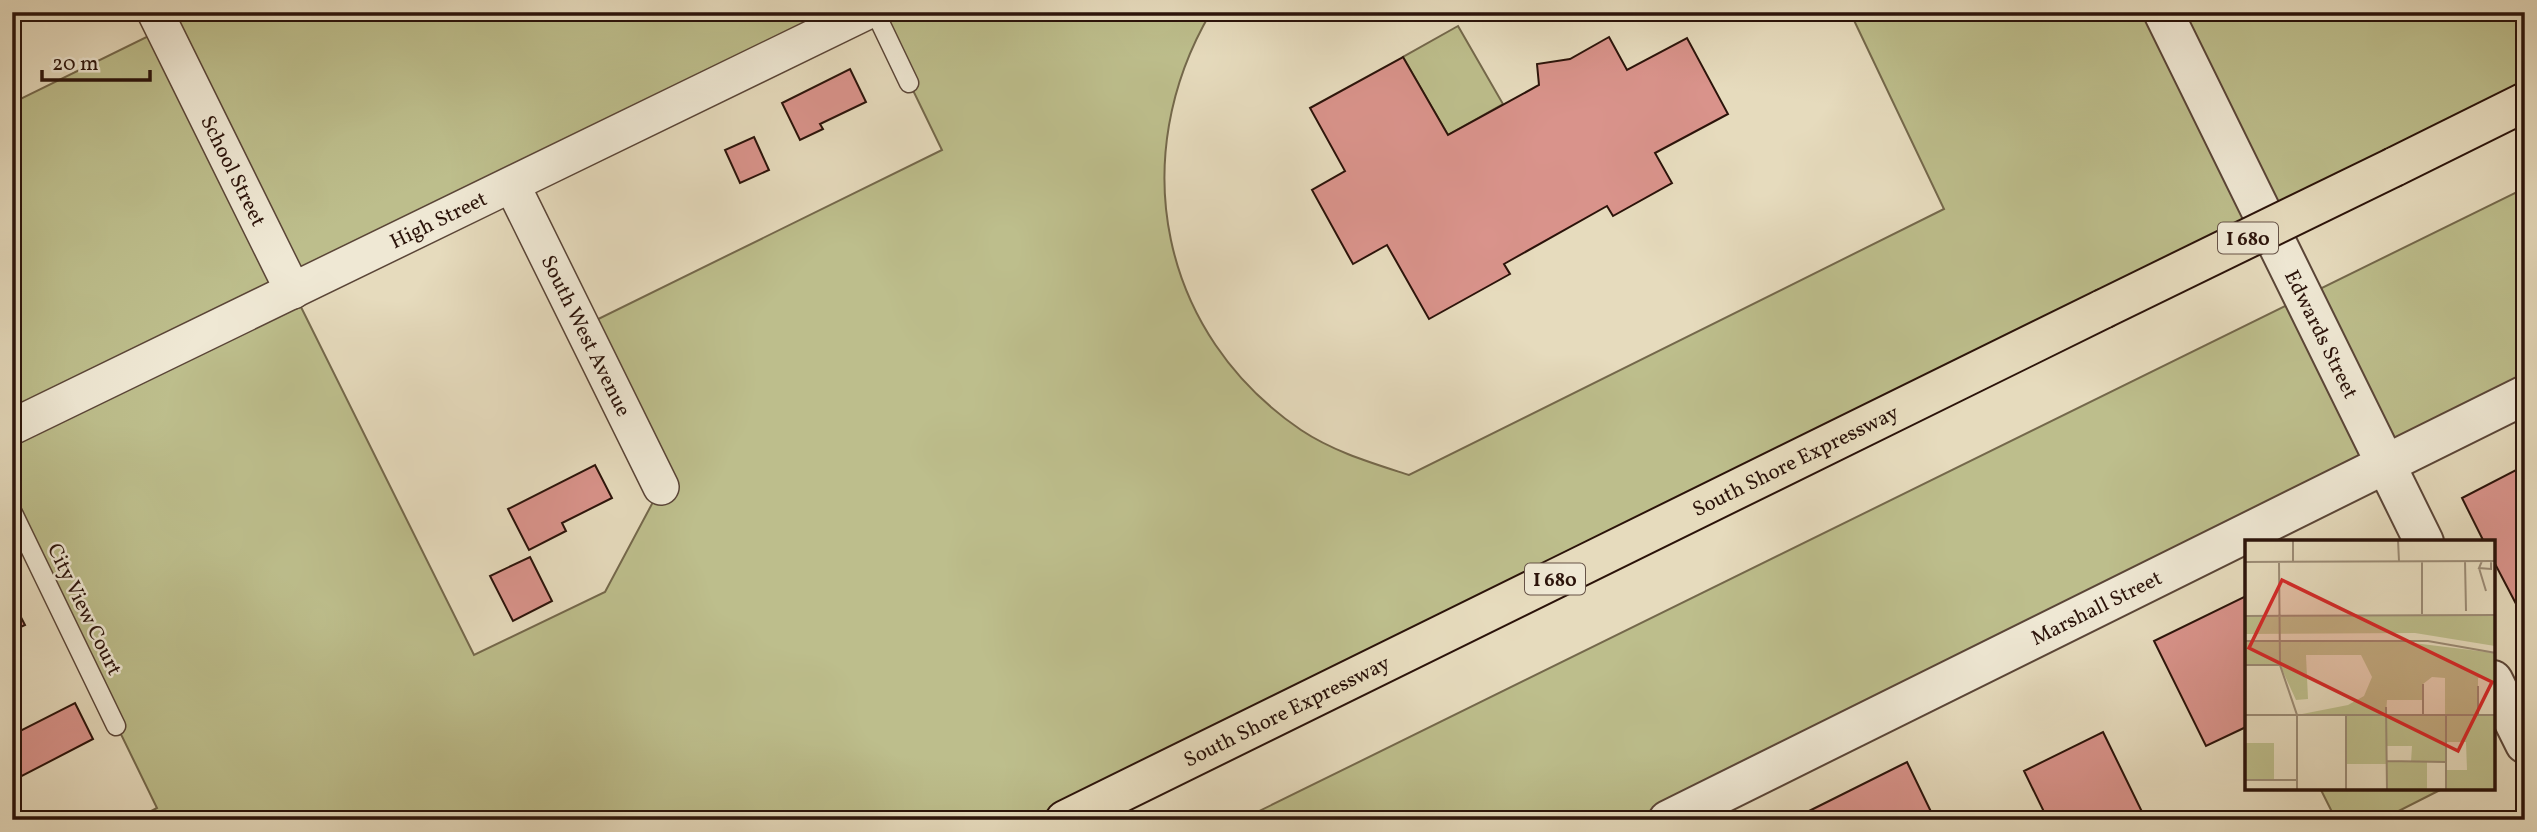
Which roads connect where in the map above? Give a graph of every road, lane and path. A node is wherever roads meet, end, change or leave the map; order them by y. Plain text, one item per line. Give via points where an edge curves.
1 (155, 12) edge
2 (866, 12) edge
3 (875, 12) edge
4 (2163, 12) edge
5 (909, 83) dead end
6 (2525, 102) edge
7 (512, 185) junction
8 (293, 291) junction
9 (2525, 395) edge
10 (12, 428) edge
11 (2386, 464) junction
12 (661, 487) dead end
13 (12, 511) edge
14 (2424, 540) edge
15 (2495, 684) edge
16 (116, 726) dead end
17 (2525, 744) edge
18 (1065, 820) edge
19 (1668, 820) edge

1 - 8 street, School Street
2 - 7 street, High Street
3 - 5 lane
4 - 11 street, Edwards Street
6 - 18 highway, South Shore Expressway / I 680, bridge
7 - 8 street, High Street
7 - 12 street, South West Avenue
8 - 10 street, High Street
9 - 11 street, Marshall Street
11 - 14 street, Edwards Street
11 - 19 street, Marshall Street
13 - 16 lane, City View Court
15 - 17 street

